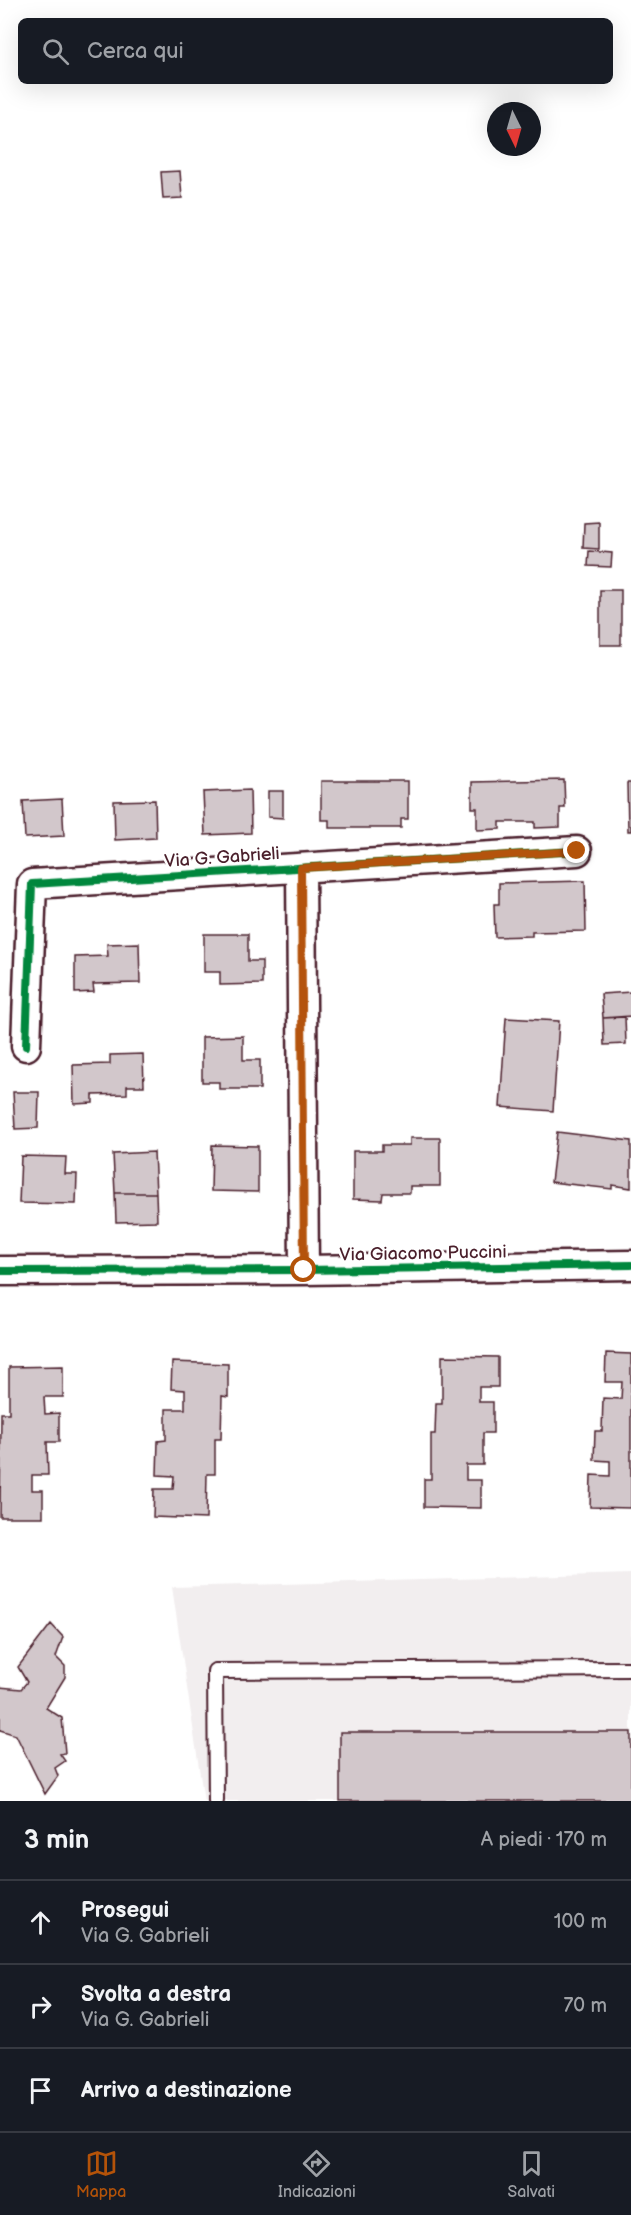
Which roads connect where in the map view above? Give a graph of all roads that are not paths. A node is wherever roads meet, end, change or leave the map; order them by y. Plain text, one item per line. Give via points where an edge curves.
1 (577, 851) dead end
2 (301, 868) junction
3 (26, 1046) dead end
4 (631, 1265) edge
5 (304, 1270) junction
6 (0, 1271) edge
7 (631, 1669) edge
8 (216, 1801) edge

1 - 2 street, Via G. Gabrieli
2 - 3 street, Via G. Gabrieli via 32,884
2 - 5 street, Via G. Gabrieli
4 - 5 street, Via Giacomo Puccini
5 - 6 street, Via Giacomo Puccini
7 - 8 lane via 215,1671

